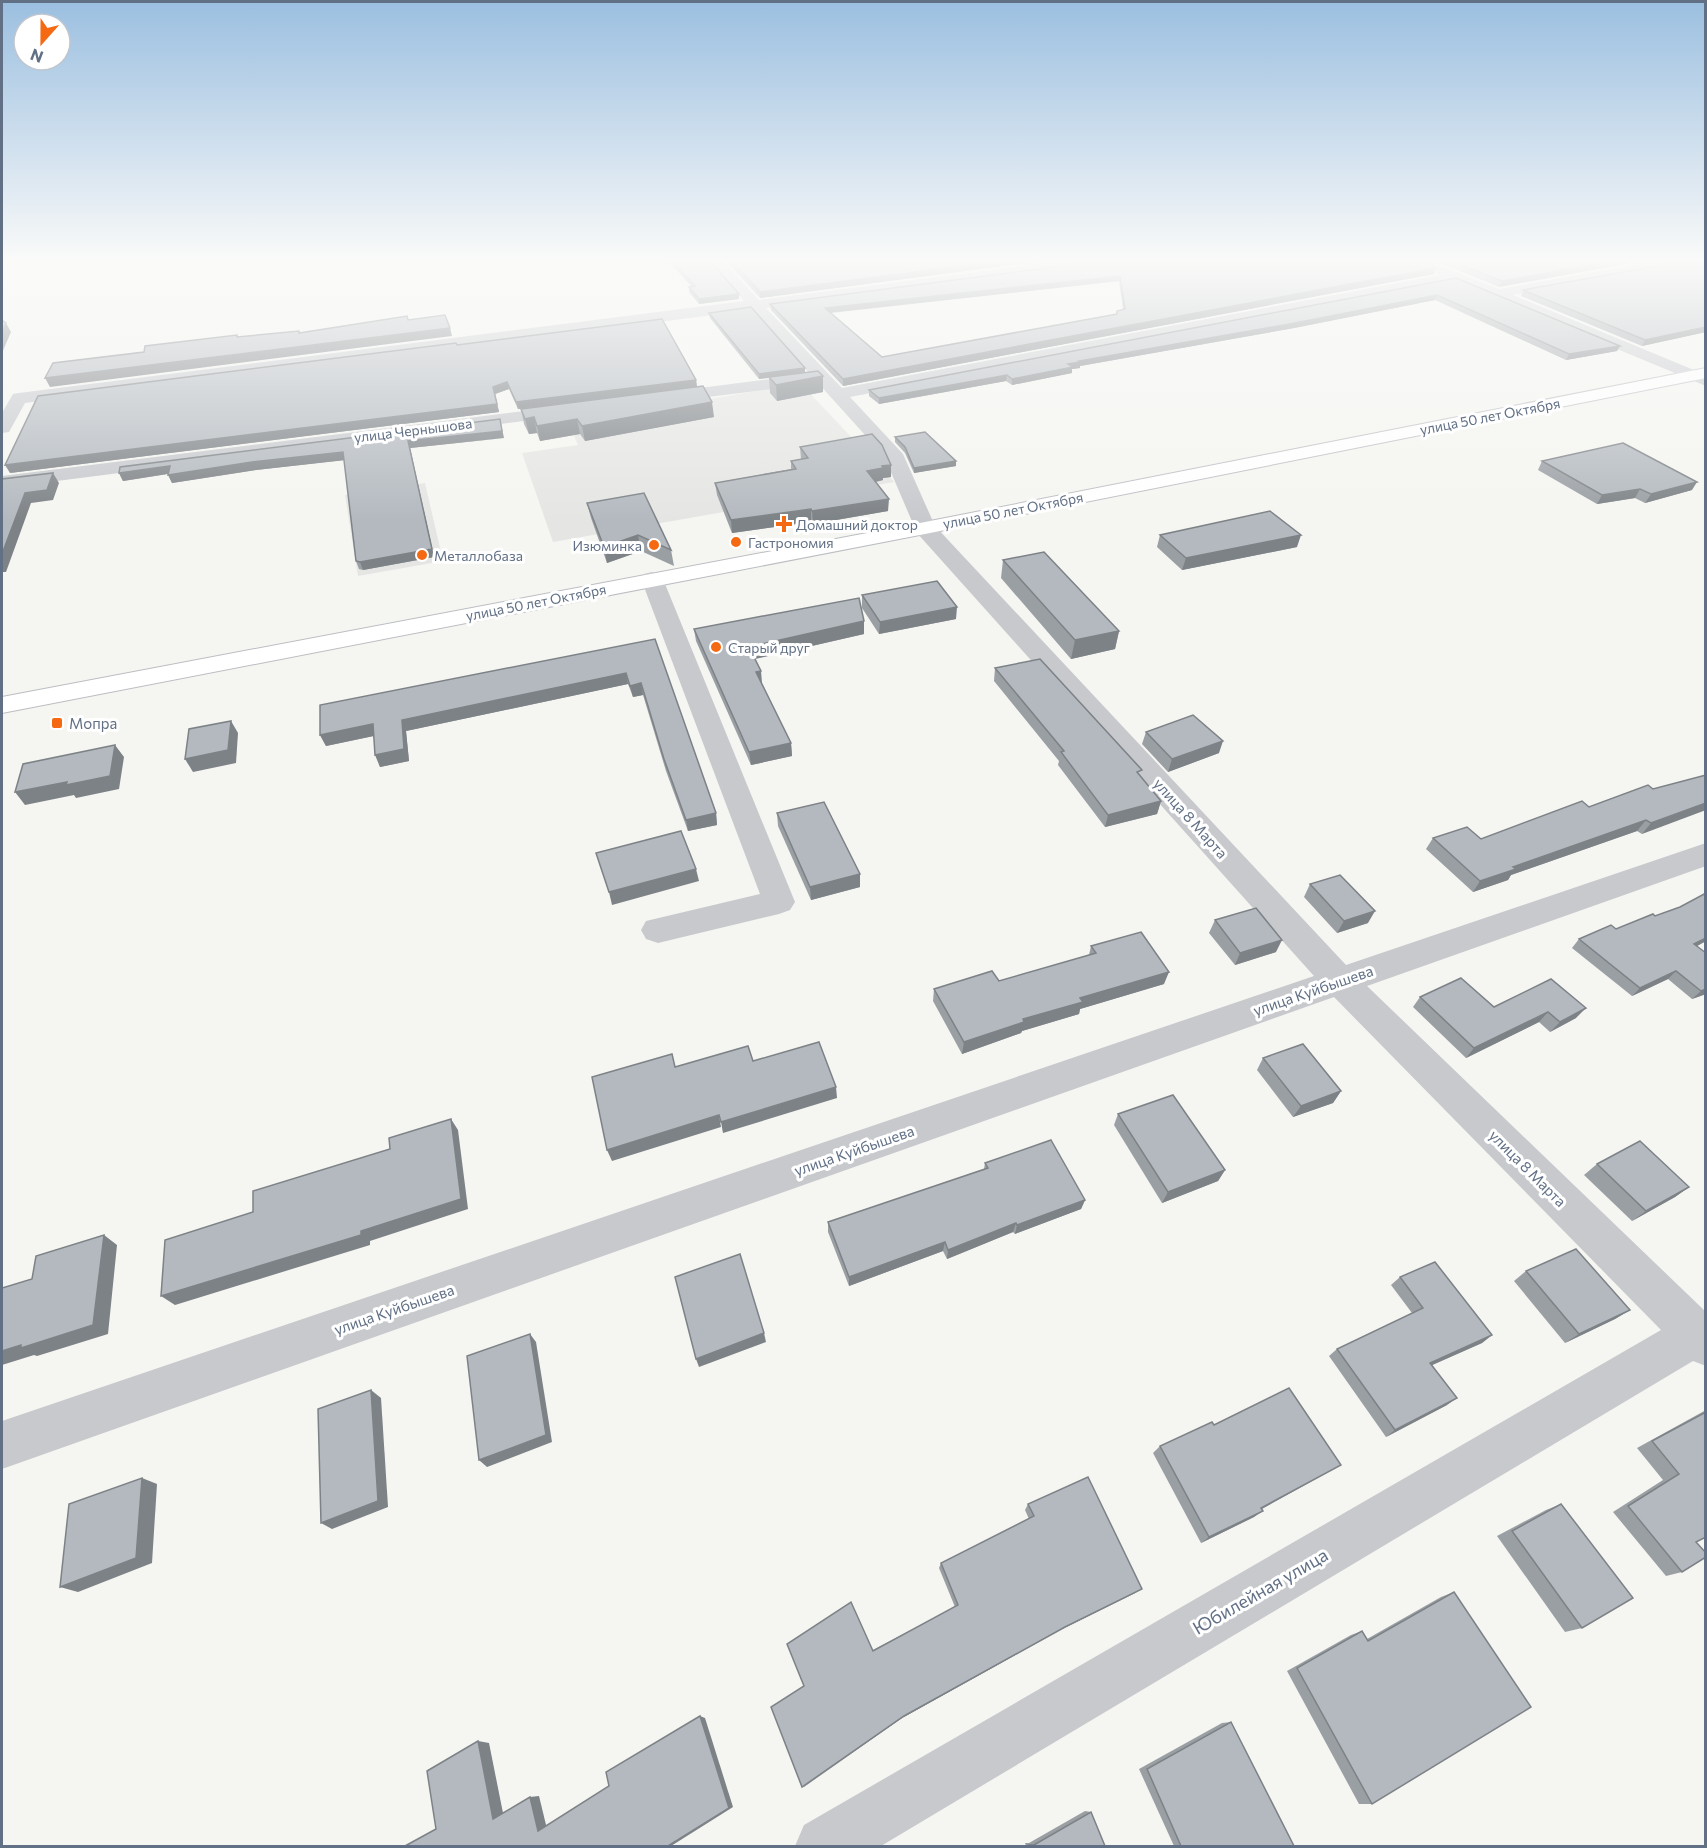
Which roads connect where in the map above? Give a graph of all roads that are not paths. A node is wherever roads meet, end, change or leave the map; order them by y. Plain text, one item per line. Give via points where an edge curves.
1 (404, 348) edge
2 (796, 348) edge
3 (1045, 348) edge
4 (1632, 348) edge
5 (1701, 377) edge
6 (831, 386) junction
7 (10, 398) edge
8 (648, 400) edge
9 (589, 408) edge
10 (2, 428) edge
11 (2, 482) edge
12 (925, 528) junction
13 (652, 579) junction
14 (2, 705) edge
15 (1706, 854) edge
16 (658, 930) dead end
17 (1340, 981) junction
18 (1700, 1339) edge
19 (2, 1445) edge
20 (825, 1846) edge

1 - 7 street
2 - 6 street, улица 8 Марта
3 - 6 street
4 - 5 street
5 - 12 main road, улица 50 лет Октября
6 - 8 street
6 - 12 street, улица 8 Марта via 893,454
7 - 10 street
9 - 11 street, улица Чернышова
12 - 13 main road, улица 50 лет Октября
12 - 17 street, улица 8 Марта
13 - 14 main road, улица 50 лет Октября
13 - 16 street via 779,902
15 - 17 street, улица Куйбышева
17 - 18 street, улица 8 Марта
17 - 19 street, улица Куйбышева
18 - 20 street, Юбилейная улица

